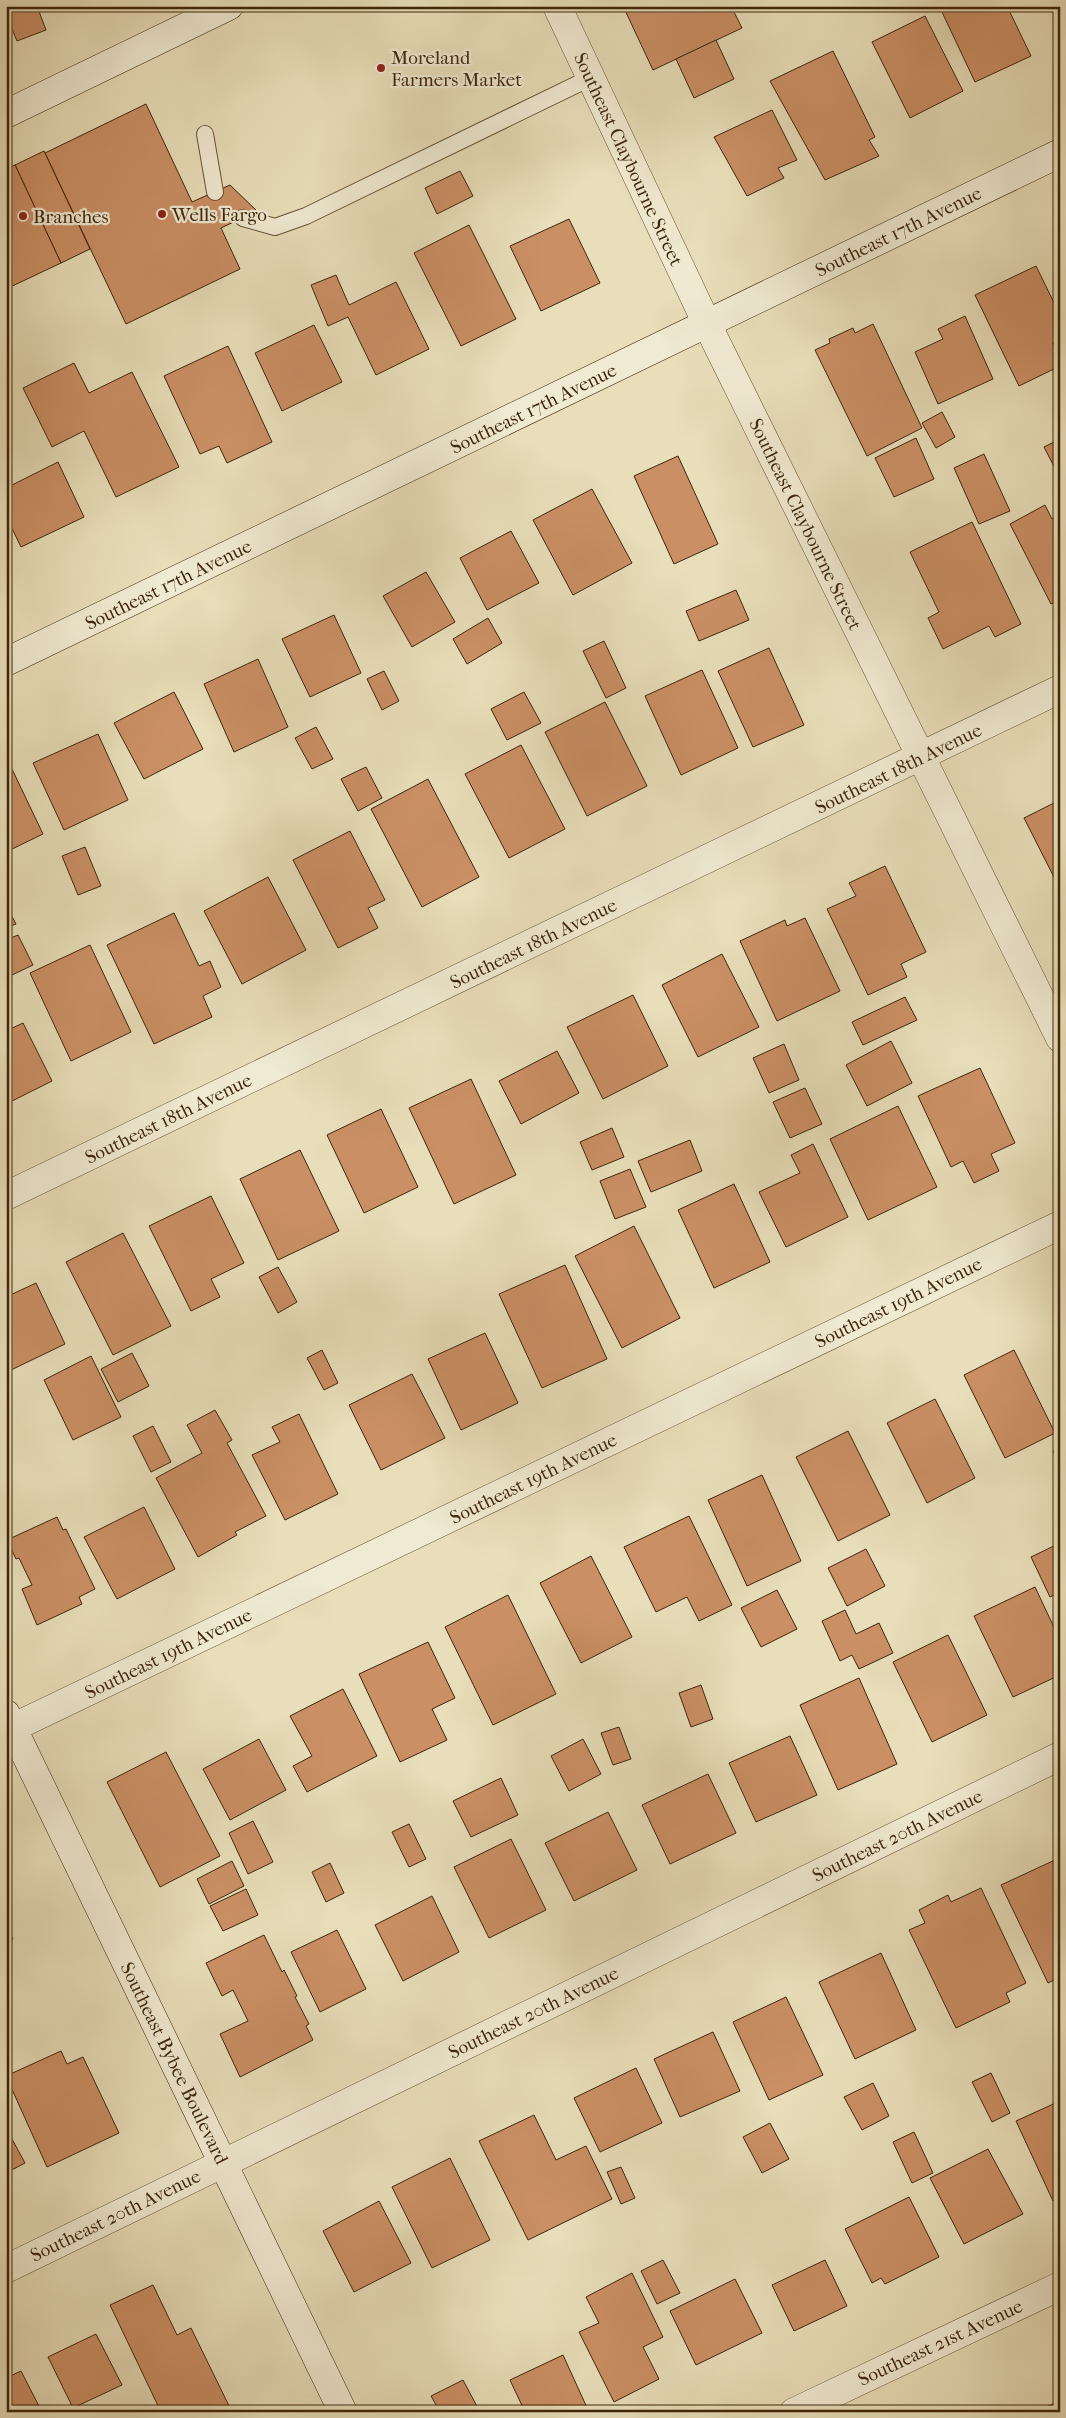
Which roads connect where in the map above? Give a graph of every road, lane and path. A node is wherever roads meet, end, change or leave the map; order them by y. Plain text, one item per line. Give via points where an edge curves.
1 (229, 6) edge
2 (557, 6) edge
3 (590, 78) junction
4 (6, 114) edge
5 (205, 134) dead end
6 (1060, 152) edge
7 (214, 192) dead end
8 (243, 218) dead end
9 (707, 324) junction
10 (6, 662) edge
11 (1060, 690) edge
12 (921, 757) junction
13 (1060, 1038) edge
14 (6, 1196) edge
15 (1060, 1225) edge
16 (8, 1724) edge
17 (1060, 1756) edge
18 (222, 2162) junction
19 (6, 2269) edge
20 (1060, 2286) edge
21 (344, 2412) edge
22 (794, 2412) edge

1 - 4 street
2 - 3 street, Southeast Claybourne Street
3 - 8 lane via 306,216 275,227
3 - 9 street, Southeast Claybourne Street
5 - 7 lane
6 - 9 street, Southeast 17th Avenue
9 - 10 street, Southeast 17th Avenue
9 - 12 street, Southeast Claybourne Street
11 - 12 street, Southeast 18th Avenue
12 - 13 street, Southeast Claybourne Street
12 - 14 street, Southeast 18th Avenue
15 - 16 street, Southeast 19th Avenue
16 - 18 street, Southeast Bybee Boulevard
17 - 18 street, Southeast 20th Avenue
18 - 19 street, Southeast 20th Avenue
18 - 21 street, Southeast Bybee Boulevard
20 - 22 street, Southeast 21st Avenue

